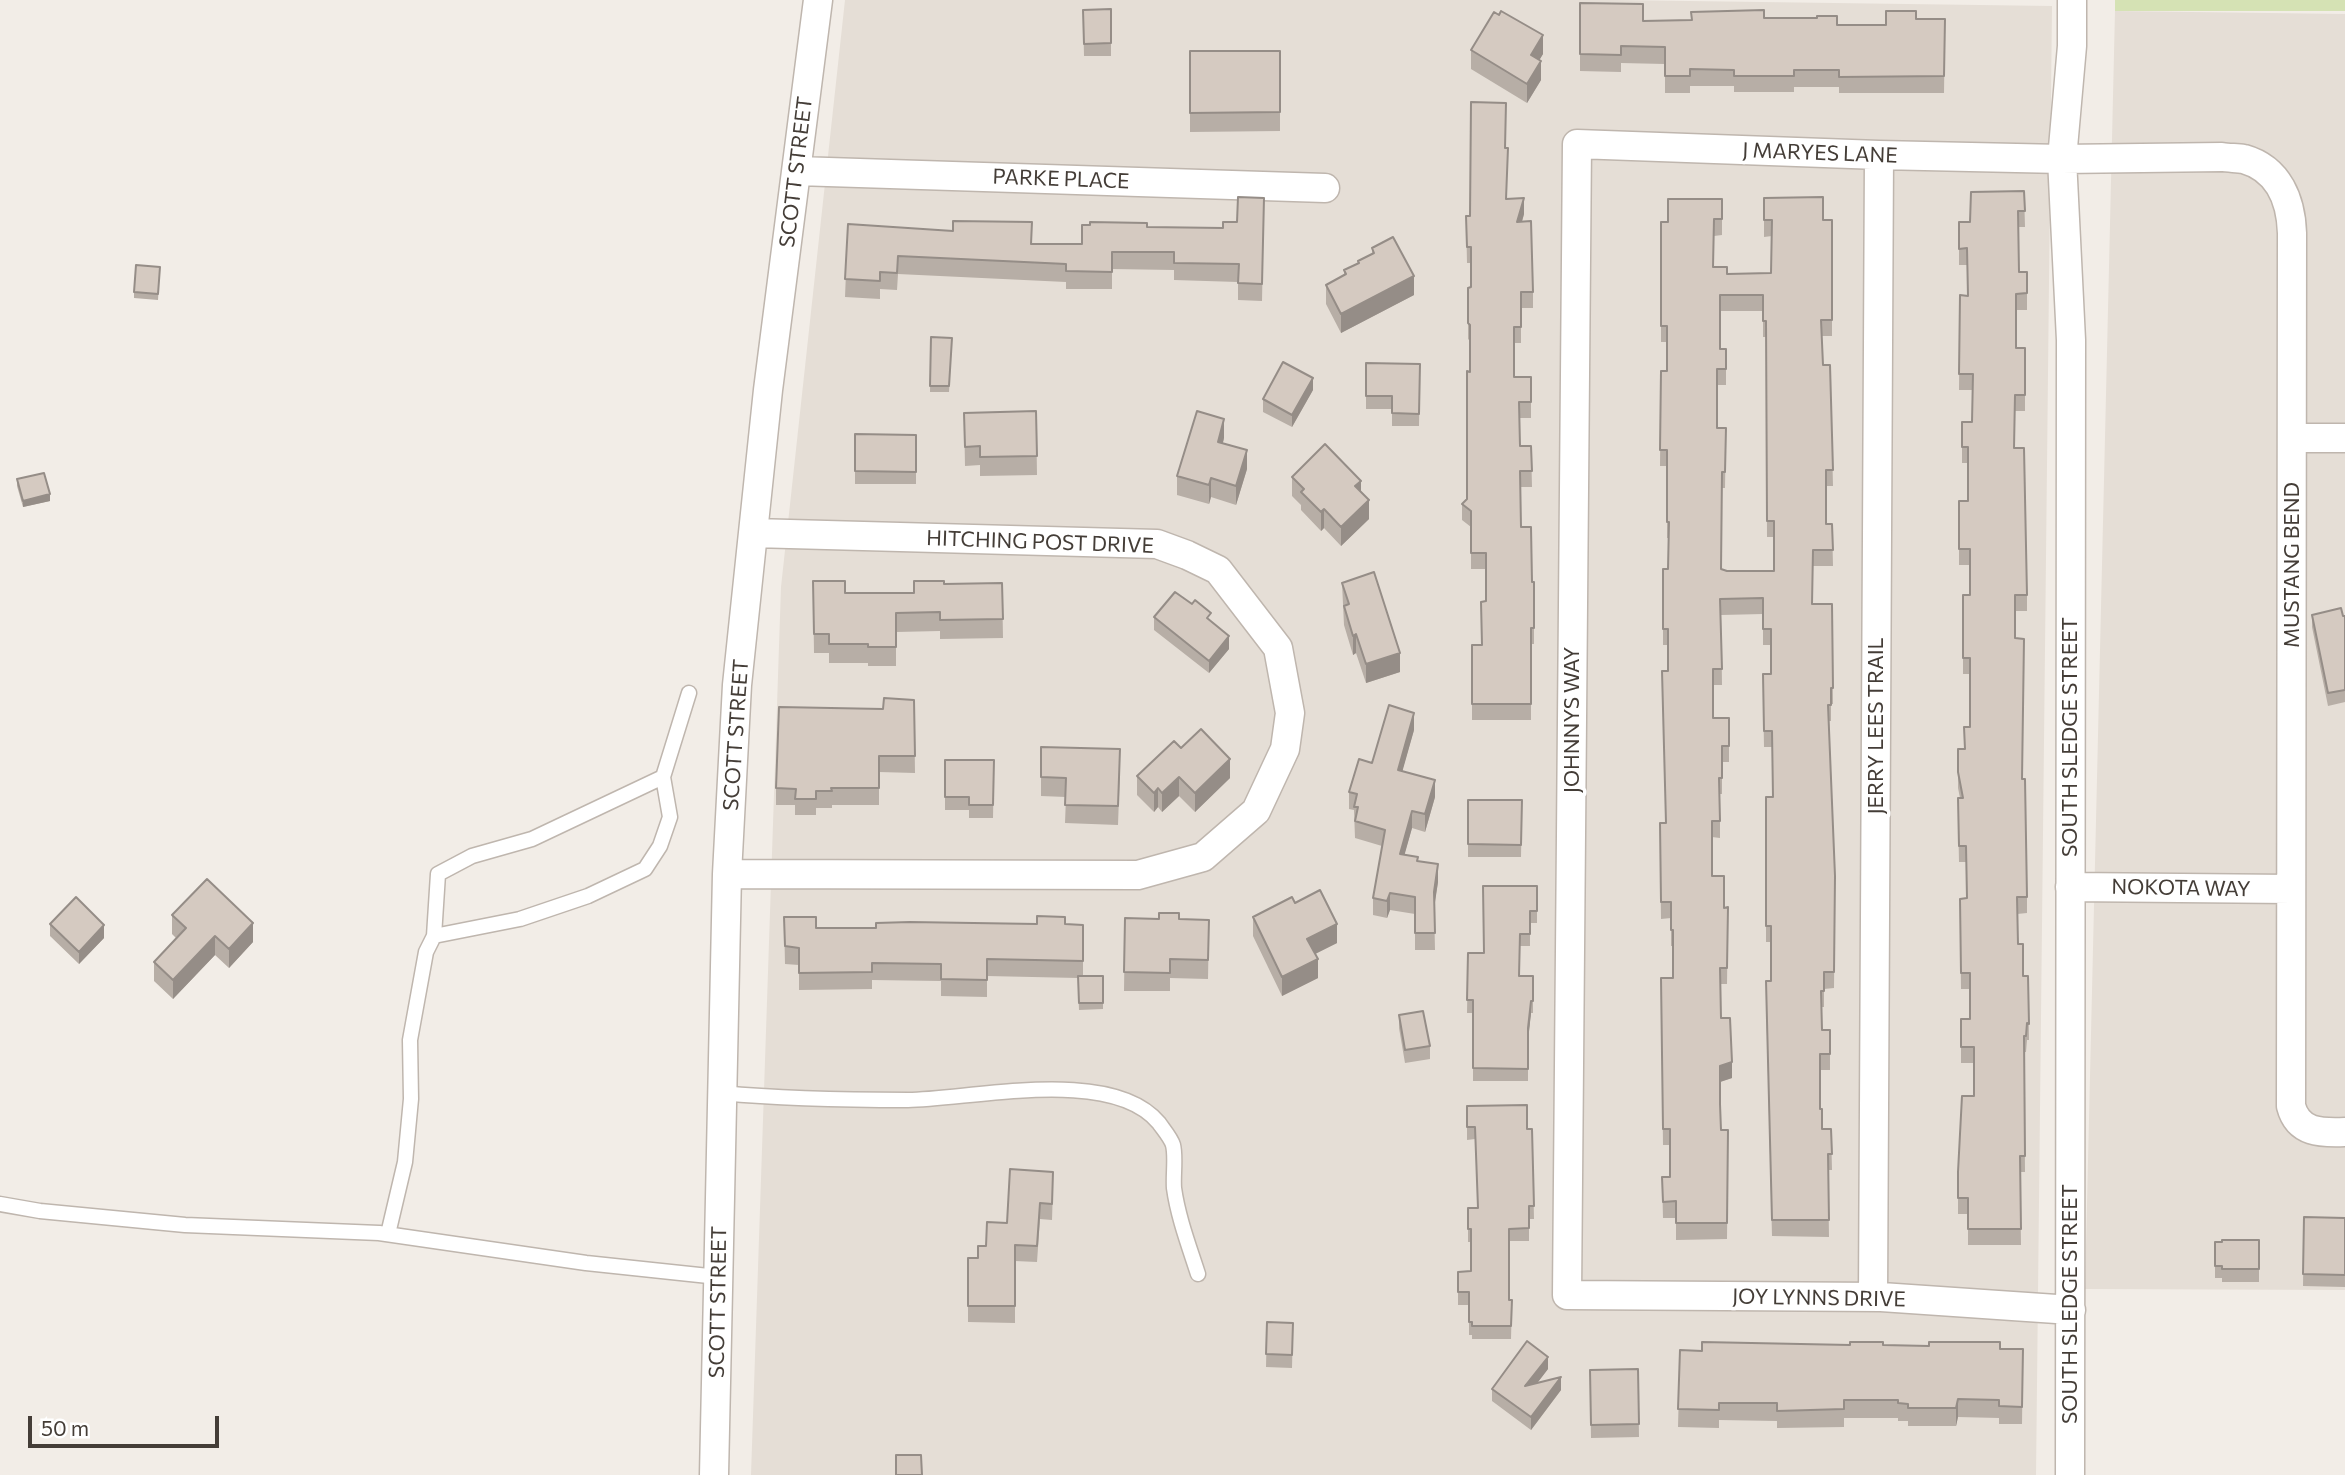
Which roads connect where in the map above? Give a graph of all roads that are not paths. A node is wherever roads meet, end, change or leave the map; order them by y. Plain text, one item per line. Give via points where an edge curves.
1 (818, 0) edge
2 (2072, 0) edge
3 (1577, 144) joint
4 (1879, 155) junction
5 (2063, 159) junction
6 (797, 171) junction
7 (1325, 188) dead end
8 (2292, 438) junction
9 (2345, 438) edge
10 (753, 533) junction
11 (689, 693) dead end
12 (663, 777) junction
13 (727, 874) junction
14 (2070, 887) junction
15 (2291, 889) junction
16 (434, 936) junction
17 (722, 1093) junction
18 (2345, 1132) edge
19 (0, 1204) edge
20 (388, 1234) junction
21 (1198, 1274) dead end
22 (718, 1277) junction
23 (1567, 1295) joint
24 (1873, 1297) junction
25 (2071, 1310) junction
26 (714, 1475) edge
27 (2070, 1475) edge

1 - 6 street, SCOTT STREET
2 - 5 street, SOUTH SLEDGE STREET
3 - 4 street, J MARYES LANE
3 - 23 street, JOHNNYS WAY
4 - 5 street, J MARYES LANE
4 - 24 street, JERRY LEES TRAIL
5 - 8 street, MUSTANG BEND via 2245,159 2281,188 2291,216
5 - 14 street, SOUTH SLEDGE STREET via 2071,340
6 - 7 street, PARKE PLACE
6 - 10 street, SCOTT STREET
8 - 9 street
8 - 15 street, MUSTANG BEND
10 - 13 street, SCOTT STREET via 737,685
10 - 13 street, HITCHING POST DRIVE via 1157,544 1218,570 1226,580 1278,648 1290,713 1285,749 1256,811 1203,857 1138,875
11 - 12 lane
12 - 16 lane via 532,839 472,856 438,874
12 - 16 lane via 670,817 660,846 645,869 588,896 520,919
13 - 17 street, SCOTT STREET
14 - 15 street, NOKOTA WAY
14 - 25 street, SOUTH SLEDGE STREET
15 - 18 street, MUSTANG BEND via 2291,1106 2305,1128
16 - 20 lane via 426,952 410,1040 405,1162
17 - 21 lane via 786,1099 911,1100 1069,1090 1125,1101 1149,1112 1173,1145 1174,1189
17 - 22 street, SCOTT STREET
19 - 20 lane via 185,1225
20 - 22 lane
22 - 26 street, SCOTT STREET
23 - 24 street, JOY LYNNS DRIVE
24 - 25 street, JOY LYNNS DRIVE
25 - 27 street, SOUTH SLEDGE STREET

